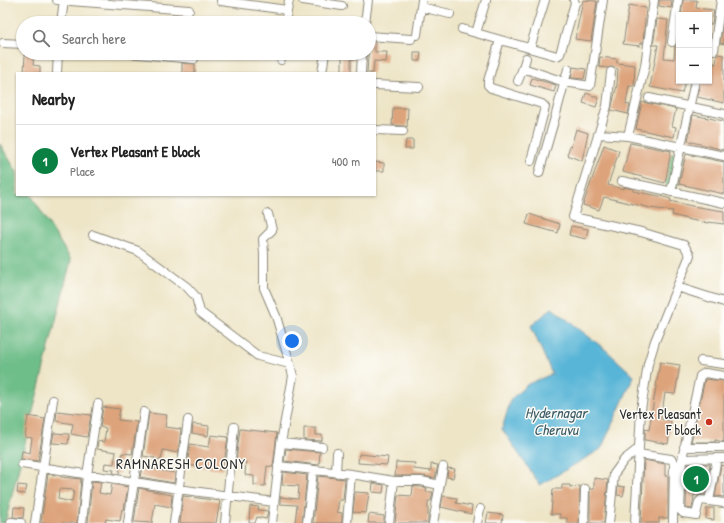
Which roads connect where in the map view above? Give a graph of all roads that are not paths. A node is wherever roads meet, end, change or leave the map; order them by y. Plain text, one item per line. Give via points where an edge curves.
1 (62, 0) edge
2 (289, 0) edge
3 (303, 0) edge
4 (368, 0) edge
5 (486, 0) edge
6 (544, 0) edge
7 (574, 0) edge
8 (603, 0) edge
9 (654, 0) edge
10 (678, 0) edge
11 (720, 0) edge
12 (221, 1) edge
13 (111, 2) edge
14 (162, 4) edge
15 (422, 4) edge
16 (342, 6) dead end
17 (189, 10) dead end
18 (287, 10) junction
19 (450, 14) dead end
20 (61, 16) edge
21 (287, 16) edge
22 (365, 16) edge
23 (462, 29) dead end
24 (476, 32) junction
25 (376, 36) edge
26 (500, 40) junction
27 (672, 42) dead end
28 (3, 43) dead end
29 (16, 44) edge
30 (530, 48) junction
31 (714, 50) dead end
32 (526, 58) dead end
33 (58, 60) edge
34 (324, 60) edge
35 (362, 60) edge
36 (523, 68) junction
37 (568, 69) dead end
38 (57, 72) edge
39 (322, 72) edge
40 (361, 72) edge
41 (611, 72) dead end
42 (518, 81) dead end
43 (564, 82) junction
44 (694, 84) edge
45 (376, 85) edge
46 (418, 86) dead end
47 (649, 98) dead end
48 (689, 107) junction
49 (724, 114) edge
50 (376, 130) edge
51 (403, 131) dead end
52 (598, 134) junction
53 (628, 136) junction
54 (681, 147) junction
55 (724, 156) edge
56 (531, 160) dead end
57 (539, 172) dead end
58 (622, 181) dead end
59 (672, 192) junction
60 (724, 203) edge
61 (268, 214) dead end
62 (93, 235) dead end
63 (677, 287) junction
64 (724, 302) edge
65 (701, 361) dead end
66 (290, 364) junction
67 (724, 364) edge
68 (724, 376) edge
69 (53, 400) dead end
70 (98, 404) dead end
71 (144, 412) dead end
72 (188, 420) dead end
73 (234, 428) dead end
74 (281, 443) junction
75 (322, 447) dead end
76 (684, 447) junction
77 (724, 447) edge
78 (638, 451) junction
79 (338, 453) dead end
80 (720, 458) edge
81 (682, 459) junction
82 (22, 464) dead end
83 (278, 466) junction
84 (43, 467) junction
85 (443, 467) dead end
86 (313, 470) junction
87 (336, 472) junction
88 (351, 474) junction
89 (87, 475) junction
90 (134, 481) junction
91 (394, 481) junction
92 (440, 484) junction
93 (178, 489) junction
94 (585, 489) dead end
95 (226, 495) junction
96 (709, 501) junction
97 (274, 502) junction
98 (724, 504) edge
99 (480, 509) dead end
100 (11, 522) dead end
101 (21, 523) edge
102 (35, 523) edge
103 (82, 523) edge
104 (128, 523) edge
105 (174, 523) edge
106 (224, 523) edge
107 (272, 523) edge
108 (307, 523) edge
109 (347, 523) edge
110 (388, 523) edge
111 (433, 523) edge
112 (477, 523) edge
113 (584, 523) edge
114 (609, 523) edge
115 (635, 523) edge
116 (672, 523) edge

1 - 13 street
1 - 20 street
2 - 18 street
3 - 16 street
4 - 22 street
5 - 24 street
6 - 30 street
7 - 30 street via 560,55
8 - 43 street via 590,86
9 - 53 street via 645,66
10 - 27 street
11 - 31 street
12 - 18 street
13 - 14 street
14 - 17 street
15 - 19 street
15 - 25 street via 414,37
18 - 21 street
23 - 24 street
24 - 26 street
26 - 30 street
26 - 56 street via 488,85 546,106
28 - 29 street
32 - 36 street
33 - 38 street
34 - 39 street
35 - 40 street
36 - 42 street
36 - 43 street
37 - 43 street
41 - 52 street via 607,106
43 - 57 street
44 - 48 street
45 - 46 street
47 - 48 street
48 - 49 street
48 - 54 street
50 - 51 street
52 - 53 street
52 - 63 street via 573,217 640,232 684,246 690,255
53 - 54 street
54 - 55 street
54 - 59 street
58 - 59 street
59 - 60 street
61 - 66 street via 272,230 263,239 264,288 276,316
62 - 66 street via 138,251 187,287 196,297 200,312 258,356
63 - 64 street
63 - 78 street via 654,341 648,364 640,410
65 - 67 street
66 - 74 street via 292,376
68 - 76 street via 700,376
69 - 84 street
70 - 89 street
71 - 90 street
72 - 93 street
73 - 95 street
74 - 75 street
74 - 83 street
76 - 77 street
76 - 81 street
78 - 114 street via 624,460 614,474
78 - 115 street
78 - 116 street via 672,459 674,462
79 - 87 street
80 - 81 street
80 - 96 street
81 - 96 street via 680,512 696,514 700,501
82 - 84 street
83 - 86 street
83 - 97 street
84 - 89 street
84 - 102 street
85 - 92 street
86 - 87 street
86 - 108 street
87 - 88 street
88 - 91 street
88 - 109 street
89 - 90 street
89 - 103 street
90 - 93 street
90 - 104 street
91 - 92 street
91 - 110 street
92 - 111 street
93 - 95 street
93 - 105 street
94 - 113 street
95 - 97 street
95 - 106 street
96 - 98 street
97 - 107 street
99 - 112 street
100 - 101 street

